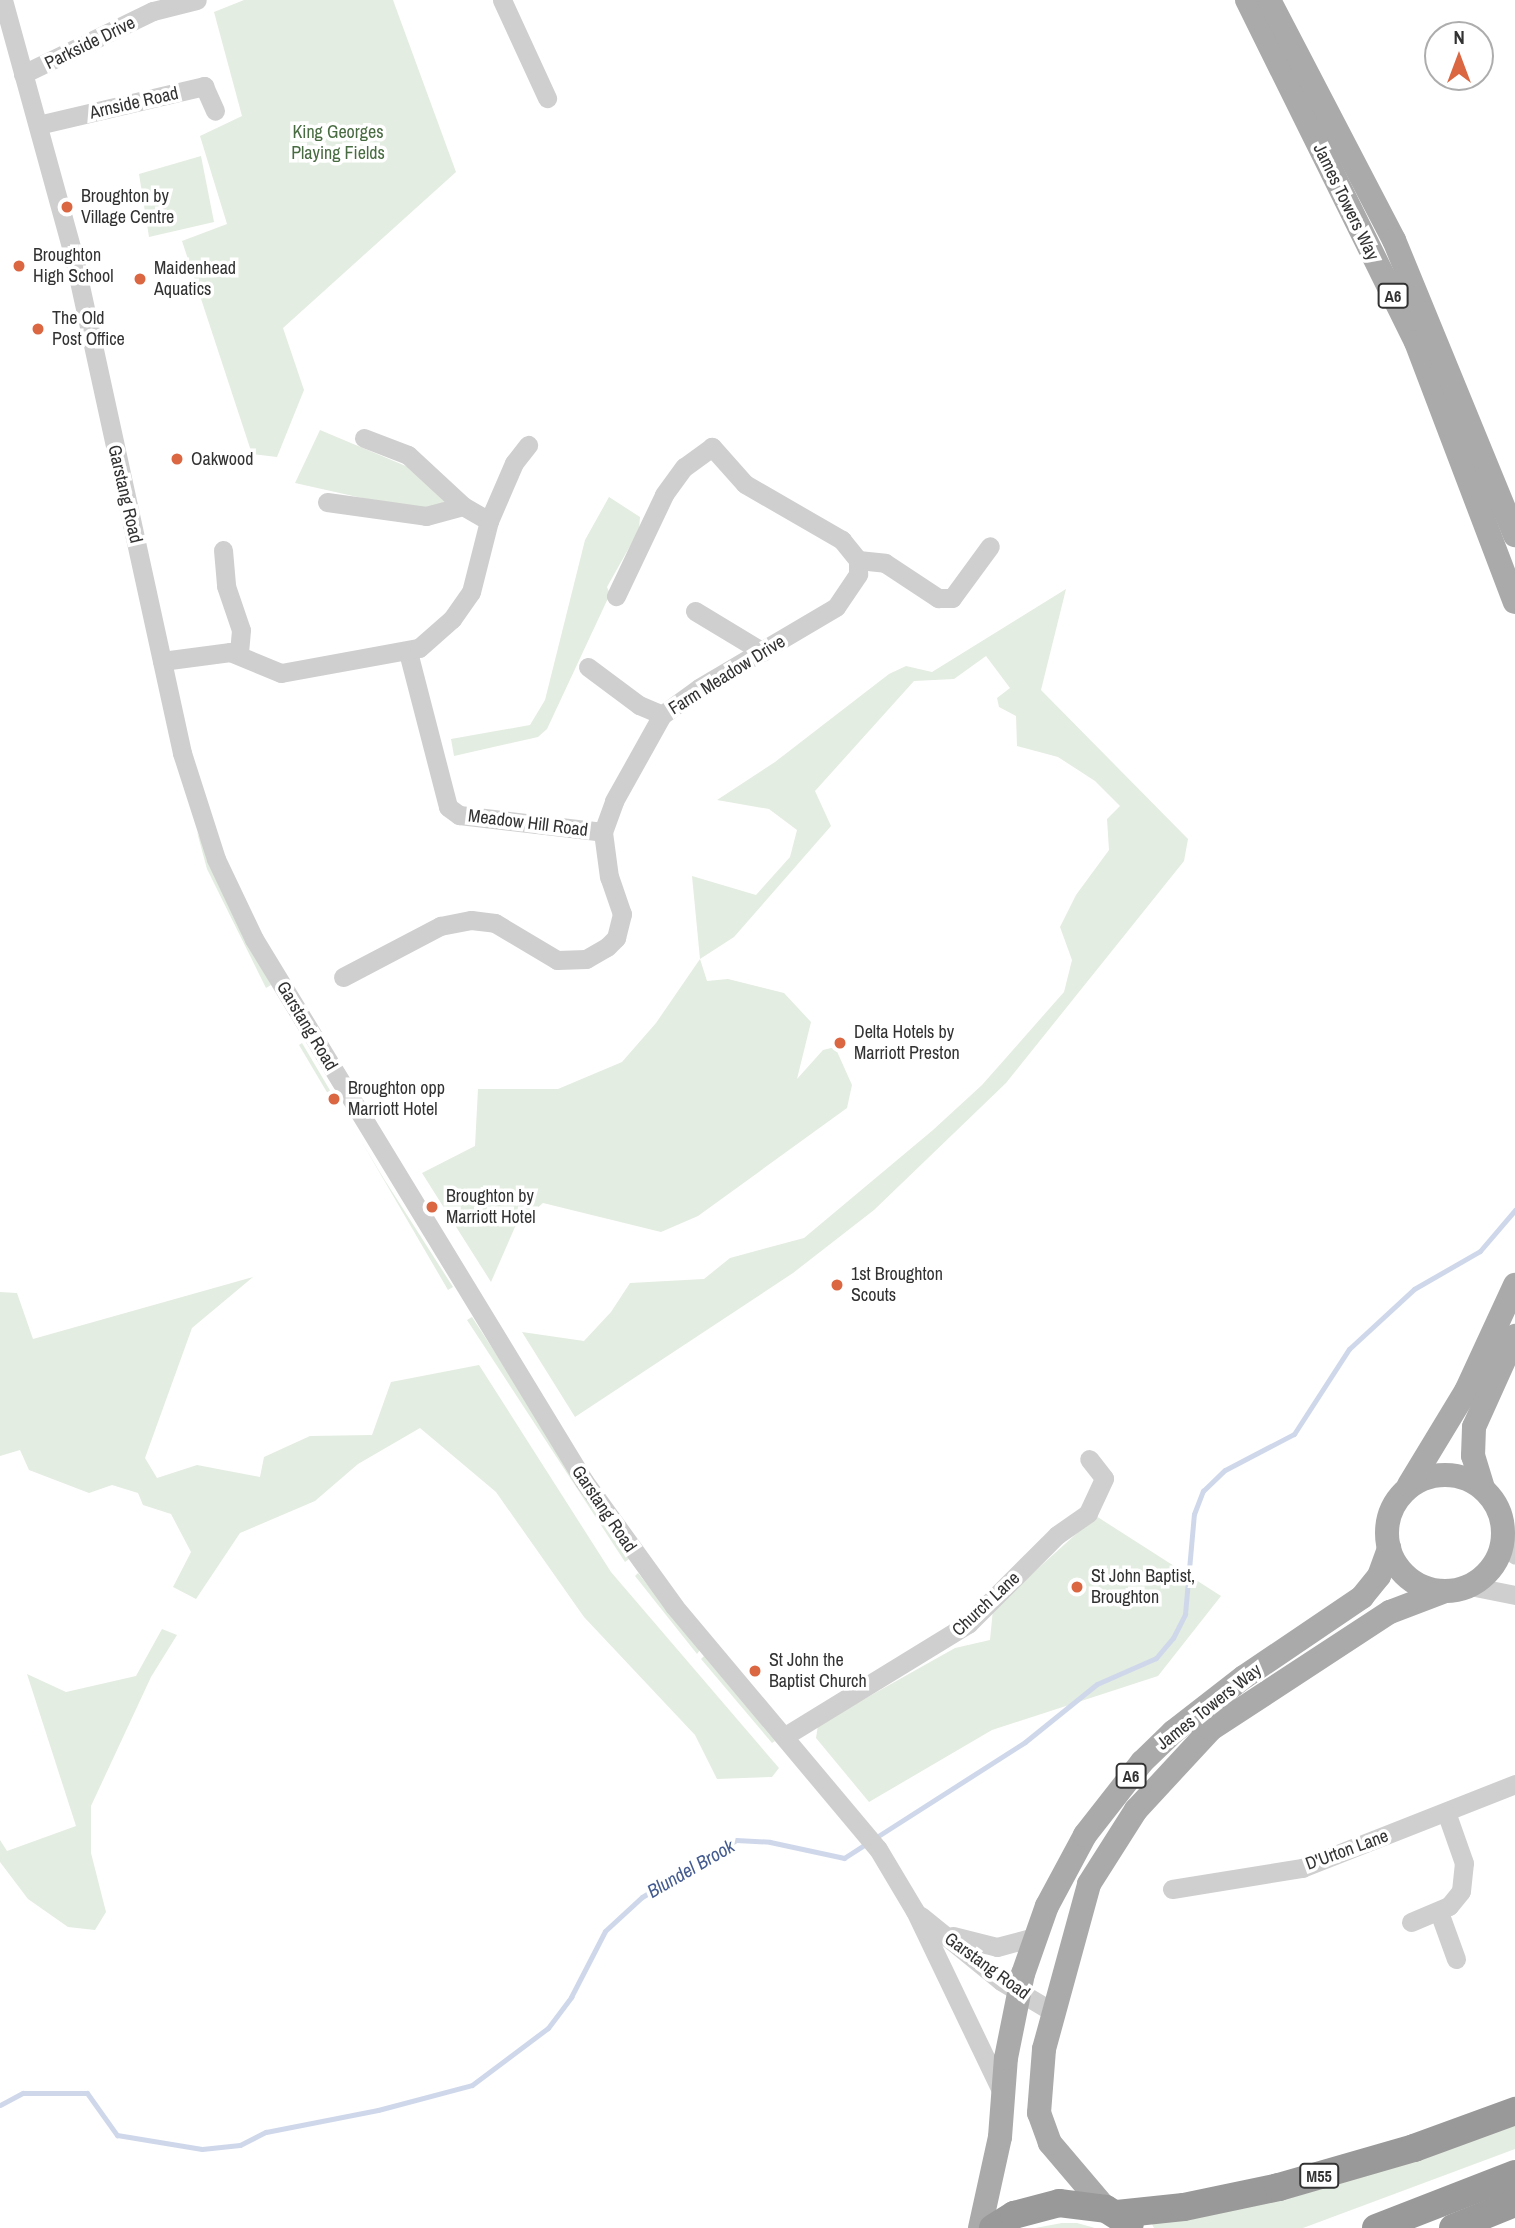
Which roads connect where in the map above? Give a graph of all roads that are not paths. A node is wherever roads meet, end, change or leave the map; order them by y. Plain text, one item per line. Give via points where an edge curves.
1 (3, 0) edge
2 (197, 0) edge
3 (502, 0) edge
4 (1247, 0) edge
5 (1269, 0) edge
6 (23, 75) junction
7 (547, 98) dead end
8 (215, 111) dead end
9 (38, 125) junction
10 (363, 438) dead end
11 (528, 445) dead end
12 (327, 502) dead end
13 (463, 506) junction
14 (489, 521) junction
15 (1515, 535) edge
16 (990, 546) dead end
17 (223, 550) dead end
18 (858, 560) junction
19 (616, 596) dead end
20 (1515, 602) edge
21 (695, 611) dead end
22 (408, 652) junction
23 (763, 652) junction
24 (239, 653) junction
25 (162, 661) junction
26 (587, 667) dead end
27 (662, 715) junction
28 (603, 832) junction
29 (343, 977) dead end
30 (1515, 1285) edge
31 (1515, 1336) edge
32 (1088, 1459) dead end
33 (1483, 1488) junction
34 (1406, 1489) junction
35 (1504, 1531) junction
36 (1389, 1548) junction
37 (1515, 1555) edge
38 (1470, 1586) junction
39 (1444, 1591) junction
40 (1515, 1595) edge
41 (785, 1736) junction
42 (1515, 1784) edge
43 (1446, 1812) junction
44 (1172, 1889) dead end
45 (915, 1911) junction
46 (1439, 1912) junction
47 (1411, 1922) dead end
48 (930, 1924) junction
49 (1034, 1937) junction
50 (1456, 1959) dead end
51 (1019, 1991) junction
52 (1053, 2012) junction
53 (1003, 2095) junction
54 (1515, 2111) edge
55 (1515, 2174) edge
56 (1515, 2203) edge
57 (1119, 2217) edge
58 (1515, 2219) edge
59 (980, 2228) edge
60 (993, 2228) edge
61 (1376, 2228) edge
62 (1453, 2228) edge
63 (1494, 2228) edge

1 - 6 street, Garstang Road
2 - 6 street, Parkside Drive via 153,11
3 - 7 street
4 - 20 main road, James Towers Way / A6 via 1416,342
5 - 15 main road, James Towers Way / A6 via 1394,240
6 - 9 street, Garstang Road
8 - 9 street, Arnside Road via 204,86
9 - 25 street, Garstang Road via 74,258
10 - 13 street via 408,455
11 - 14 street via 514,464
12 - 13 street via 426,516
13 - 14 street
14 - 22 street via 471,592 452,619
16 - 18 street via 952,598 938,598 885,563
17 - 24 street via 226,586 241,630
18 - 19 street via 842,540 745,484 712,447 684,467 664,495
18 - 23 street, Farm Meadow Drive via 858,574 836,607
21 - 23 street
22 - 24 street via 377,653 281,673
22 - 28 street, Meadow Hill Road via 448,807 459,815
23 - 27 street, Farm Meadow Drive
24 - 25 street
25 - 41 street, Garstang Road via 198,808 254,939 584,1481 674,1606
26 - 27 street via 639,705
27 - 28 street, Farm Meadow Drive via 614,801
28 - 29 street via 621,925 616,938 597,954 571,962 557,960 495,923 471,920 440,926
30 - 34 main road, A6 via 1466,1391
31 - 33 main road via 1474,1427 1473,1456
32 - 41 street, Church Lane via 1104,1478 1088,1513 1057,1535 968,1624
33 - 34 main road via 1453,1475 1428,1477
33 - 35 main road via 1498,1507
34 - 36 main road, A6 via 1391,1510
35 - 37 street
35 - 38 main road via 1495,1563
36 - 39 main road, A6 via 1409,1579
36 - 49 main road, James Towers Way / A6 via 1379,1576 1362,1597 1202,1708 1142,1762 1085,1835
38 - 39 main road, A6
38 - 40 street
39 - 52 main road, James Towers Way / A6 via 1390,1612 1291,1673 1232,1713 1184,1755 1136,1810 1085,1892
41 - 45 street, Garstang Road via 865,1831
42 - 43 street, D'Urton Lane
43 - 44 street, D'Urton Lane via 1302,1868
43 - 46 street via 1465,1873 1456,1899
45 - 48 street, Garstang Road
45 - 53 street, Garstang Road
46 - 47 street
46 - 50 street
48 - 49 street via 987,1947
48 - 51 street, Garstang Road
49 - 51 main road, James Towers Way / A6
51 - 52 street, Garstang Road
51 - 53 main road, James Towers Way / A6
52 - 57 main road, A6 via 1041,2068 1039,2113 1050,2143
53 - 59 main road, A6
54 - 57 highway, M55 via 1414,2148 1279,2187
55 - 61 highway
56 - 62 highway
57 - 60 highway via 1059,2203 1036,2207
58 - 63 highway

